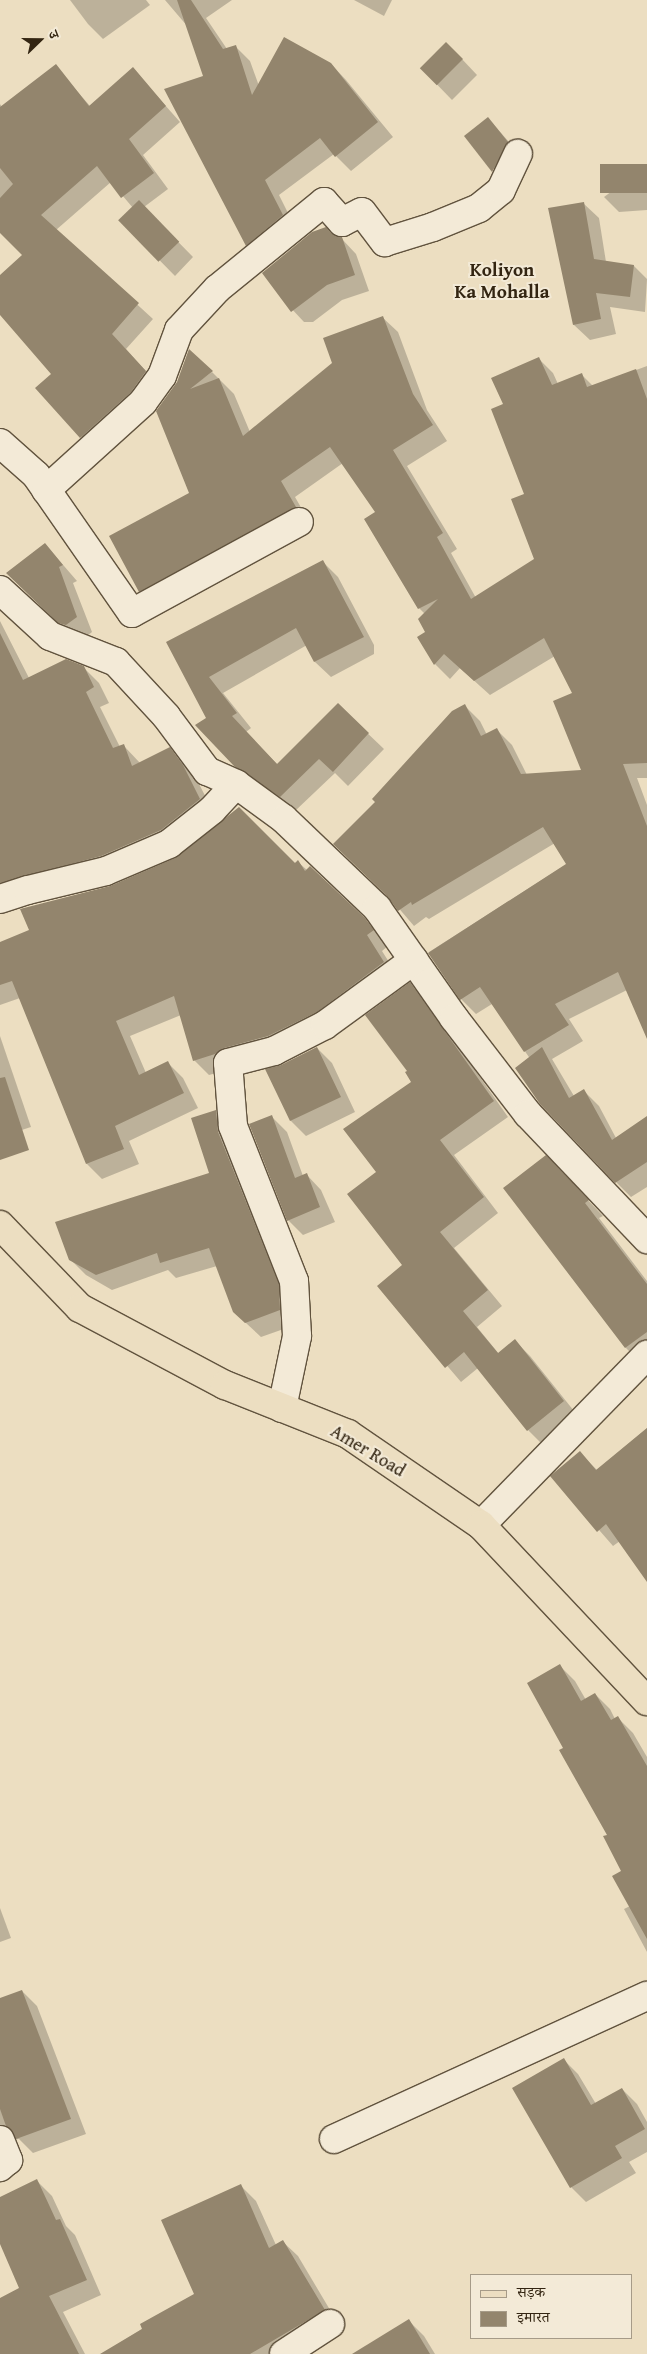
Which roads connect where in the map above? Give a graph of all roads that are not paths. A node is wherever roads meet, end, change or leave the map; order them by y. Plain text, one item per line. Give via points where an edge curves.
1 (518, 154) dead end
2 (0, 443) edge
3 (46, 490) junction
4 (299, 522) dead end
5 (0, 590) edge
6 (236, 784) junction
7 (0, 899) edge
8 (414, 960) junction
9 (0, 1226) edge
10 (647, 1239) edge
11 (647, 1354) edge
12 (282, 1408) junction
13 (482, 1525) junction
14 (647, 1700) edge
15 (647, 1996) edge
16 (334, 2139) dead end
17 (0, 2140) edge
18 (0, 2167) edge
19 (330, 2324) dead end
20 (284, 2354) edge

1 - 3 street via 501,190 479,208 385,242 362,212 342,222 324,202 217,289 179,330 162,376 144,402
2 - 3 street via 36,475
3 - 4 street via 132,614
5 - 6 street via 50,636 116,662 166,716 207,772
6 - 7 street via 212,810 169,844 106,871
6 - 8 street via 284,819 376,908
8 - 10 street via 528,1114
8 - 12 street via 326,1025 274,1051 228,1063 233,1126 294,1281 297,1336
9 - 12 main road, Amer Road via 80,1308 226,1385
11 - 13 street
12 - 13 main road, Amer Road via 348,1434
13 - 14 main road, Amer Road
15 - 16 street
17 - 18 street via 8,2160
19 - 20 street

